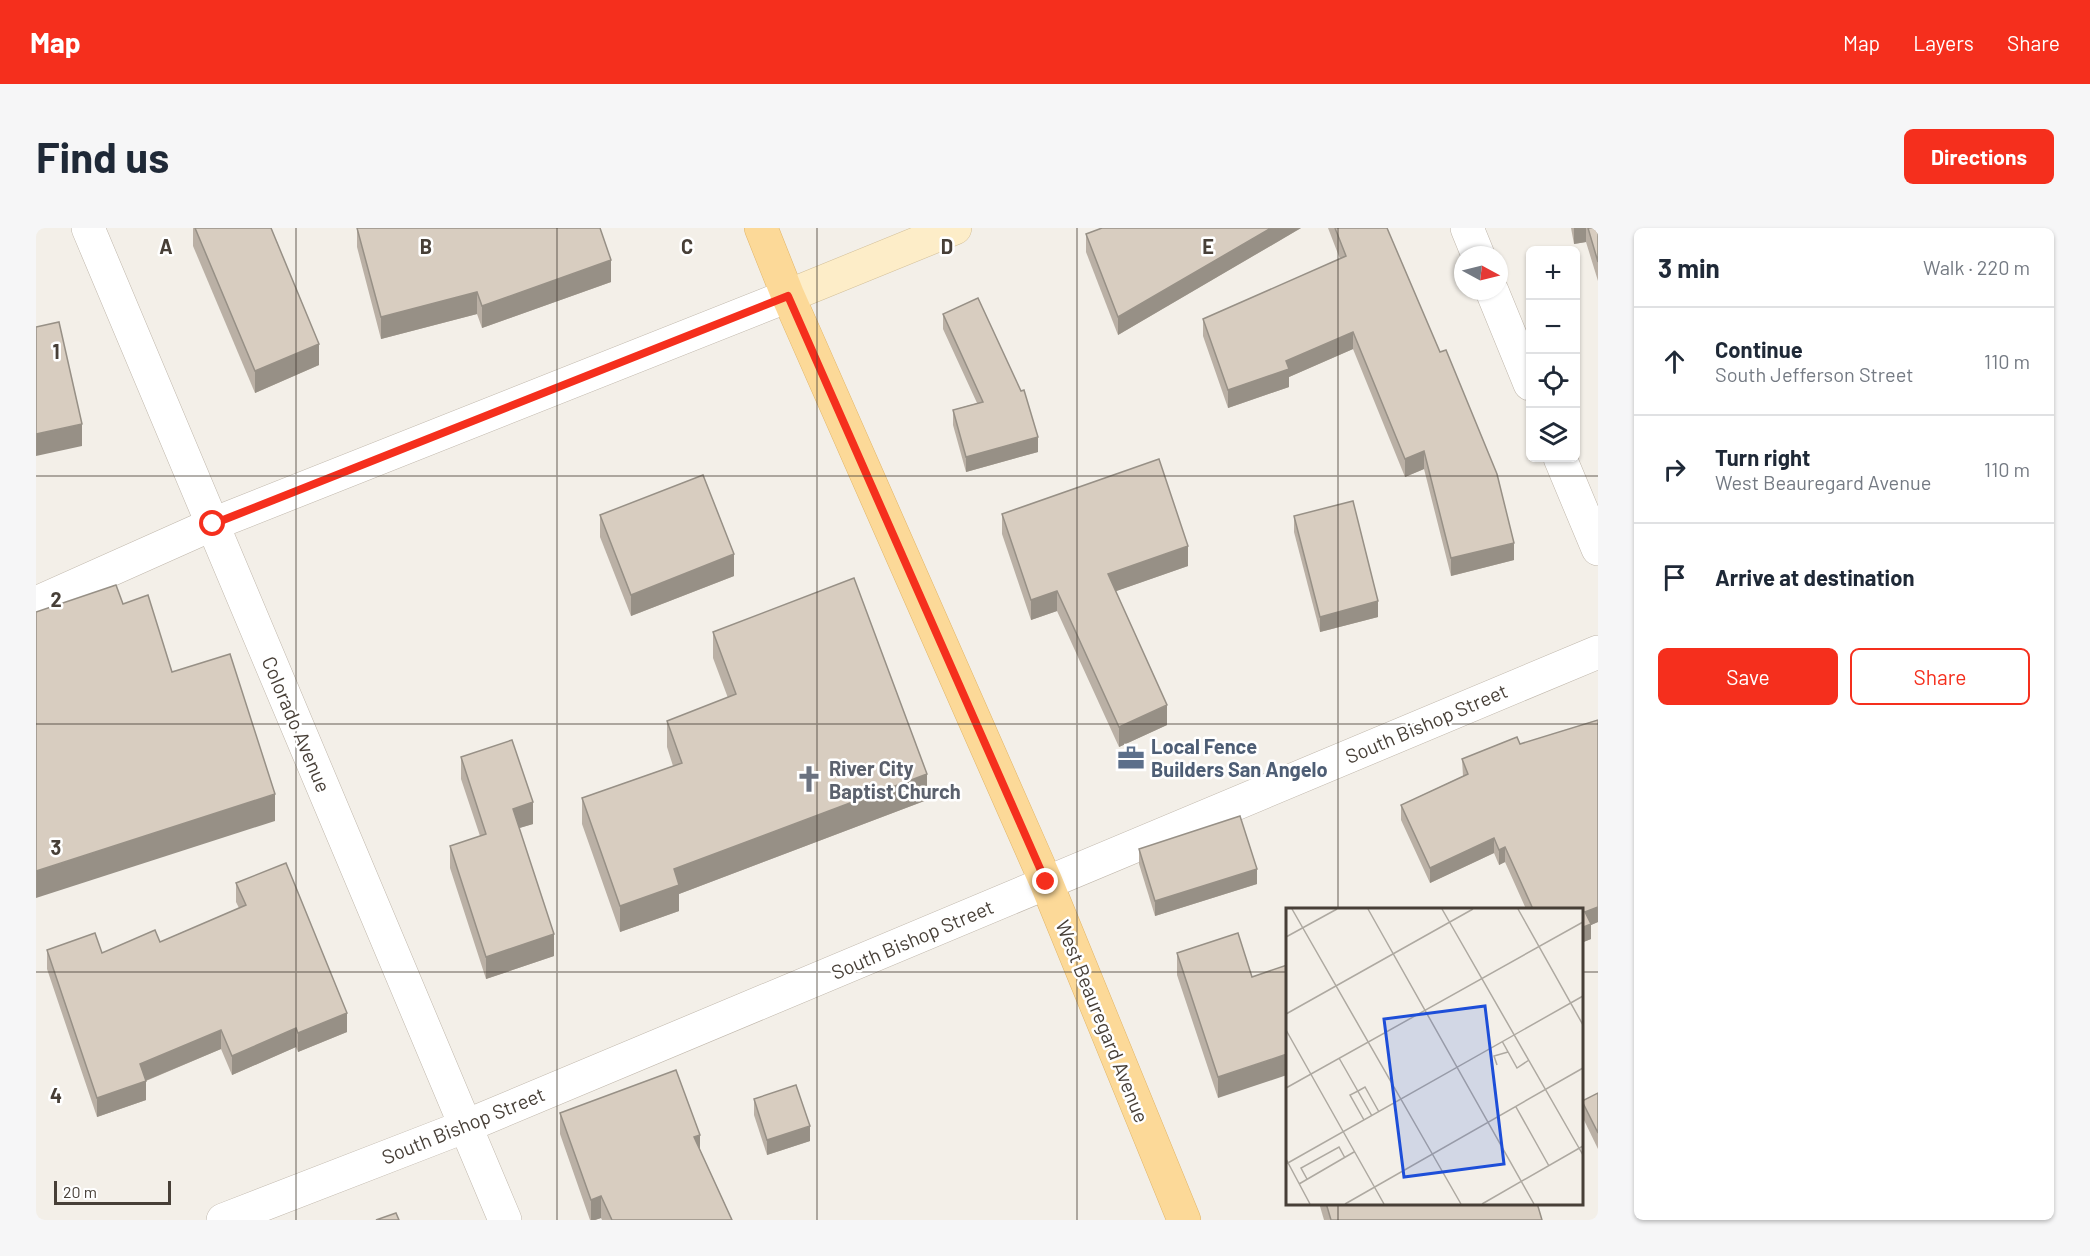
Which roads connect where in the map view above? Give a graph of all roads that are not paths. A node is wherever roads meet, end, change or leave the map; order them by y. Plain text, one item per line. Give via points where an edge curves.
1 (88, 228) edge
2 (761, 228) edge
3 (955, 228) edge
4 (1467, 228) edge
5 (1474, 246) edge
6 (788, 296) junction
7 (1496, 300) edge
8 (1526, 374) edge
9 (1562, 462) edge
10 (213, 524) junction
11 (1598, 549) edge
12 (36, 603) edge
13 (1598, 652) edge
14 (1046, 882) junction
15 (466, 1126) junction
16 (223, 1220) edge
17 (505, 1220) edge
18 (1184, 1220) edge

1 - 10 street, Colorado Avenue
2 - 6 main road, West Beauregard Avenue
3 - 6 street
4 - 5 street
6 - 10 street
6 - 14 main road, West Beauregard Avenue
7 - 8 street
9 - 11 street
10 - 12 street
10 - 15 street, Colorado Avenue
13 - 14 street, South Bishop Street
14 - 15 street, South Bishop Street
14 - 18 main road, West Beauregard Avenue
15 - 16 street, South Bishop Street
15 - 17 street, Colorado Avenue

